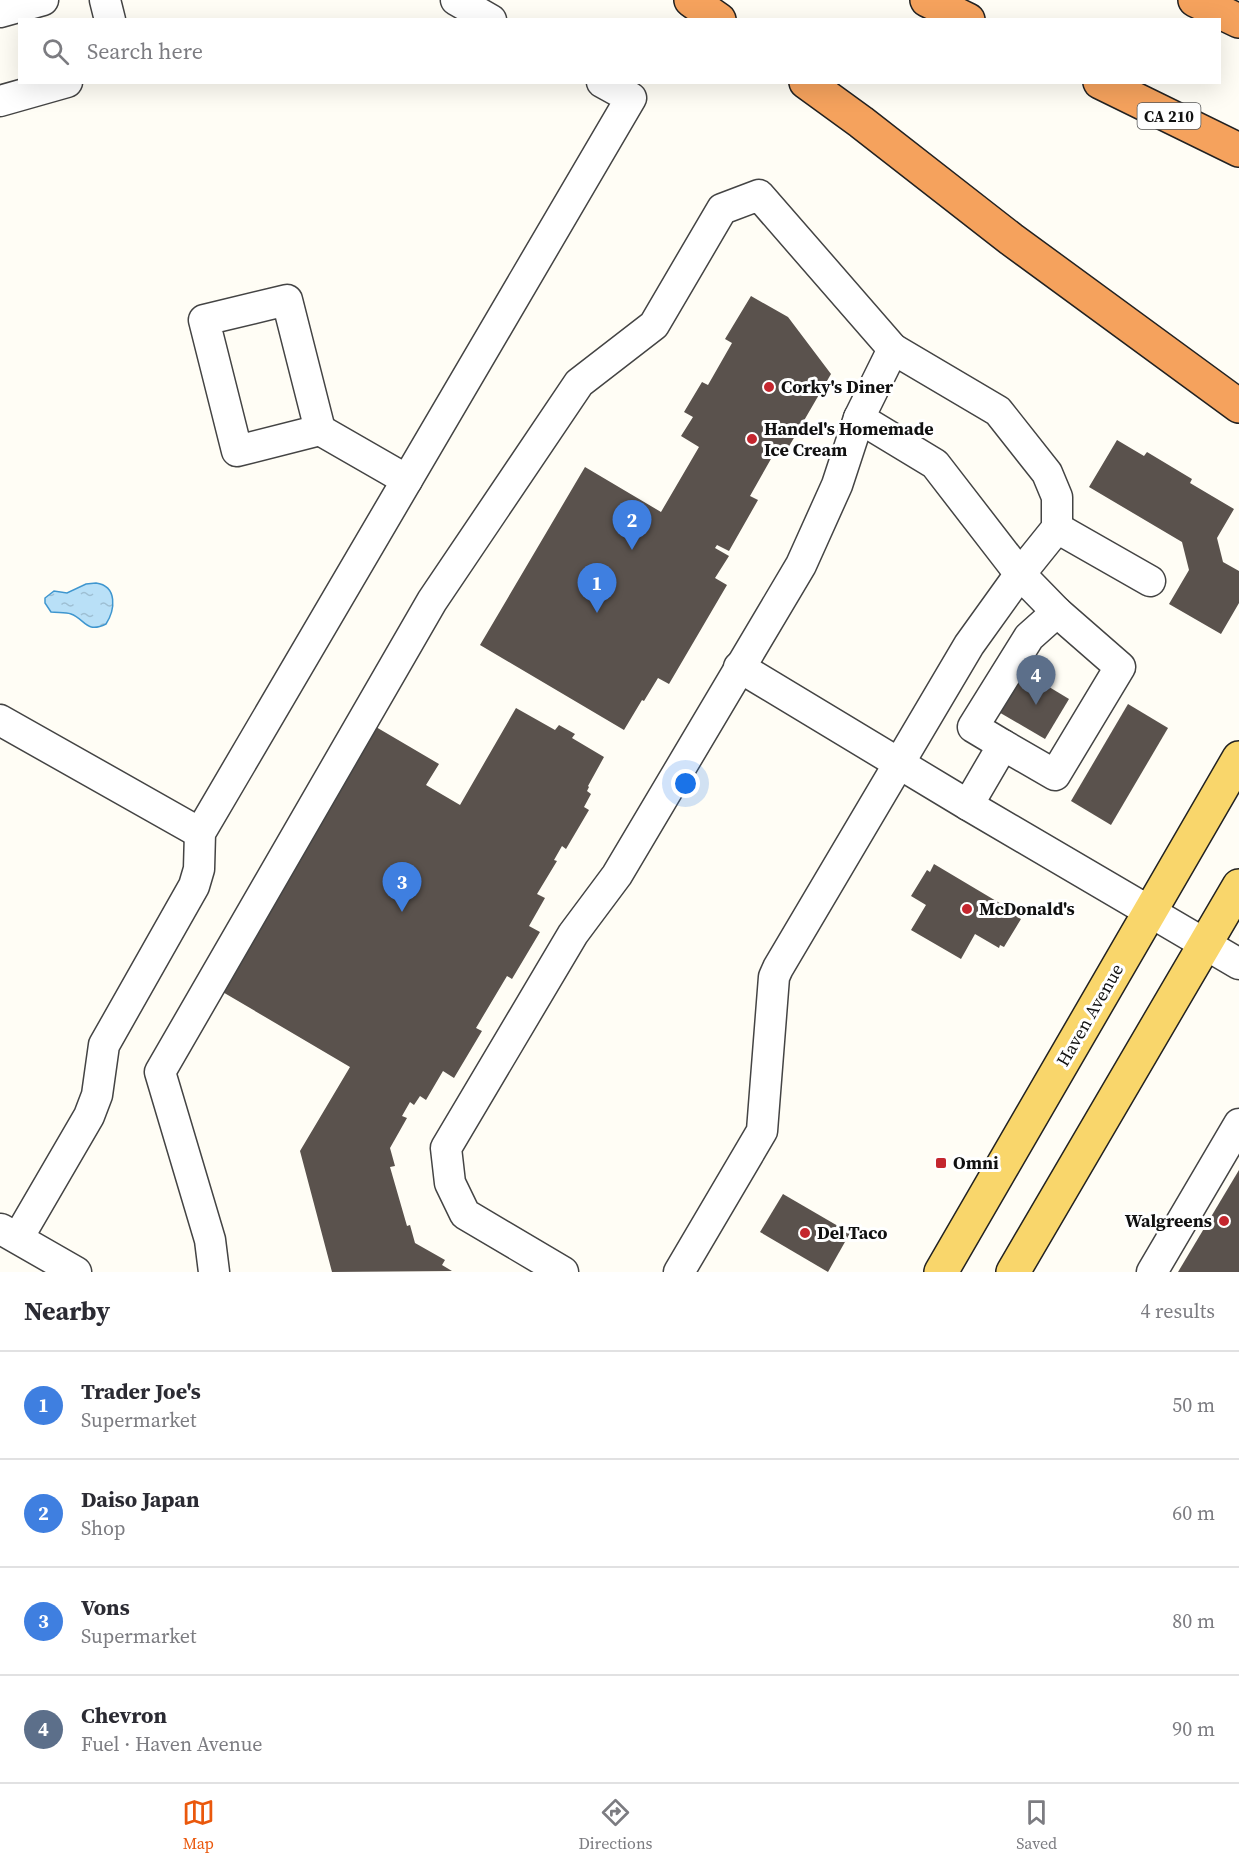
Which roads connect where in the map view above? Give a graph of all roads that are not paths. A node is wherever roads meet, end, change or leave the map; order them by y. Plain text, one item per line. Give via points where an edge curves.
1 (43, 0) edge
2 (105, 0) edge
3 (456, 0) edge
4 (691, 0) edge
5 (927, 0) edge
6 (1195, 0) edge
7 (0, 12) edge
8 (110, 18) edge
9 (487, 18) edge
10 (715, 18) edge
11 (964, 18) edge
12 (1239, 21) edge
13 (60, 84) edge
14 (605, 84) edge
15 (809, 84) edge
16 (1104, 84) edge
17 (0, 101) edge
18 (1239, 150) edge
19 (893, 350) junction
20 (1239, 406) edge
21 (859, 418) junction
22 (320, 430) junction
23 (406, 480) junction
24 (1057, 528) junction
25 (1020, 574) junction
26 (1150, 581) dead end
27 (1057, 612) junction
28 (740, 667) junction
29 (0, 720) edge
30 (1003, 745) junction
31 (1239, 758) edge
32 (899, 763) junction
33 (968, 805) junction
34 (200, 833) junction
35 (1239, 886) edge
36 (1149, 912) junction
37 (1204, 944) junction
38 (1239, 964) edge
39 (1239, 1124) edge
40 (9, 1233) edge
41 (76, 1272) edge
42 (214, 1272) edge
43 (563, 1272) edge
44 (679, 1272) edge
45 (941, 1272) edge
46 (1013, 1272) edge
47 (1152, 1272) edge

1 - 7 street
2 - 8 street
3 - 9 street
4 - 10 highway
5 - 11 highway
6 - 12 highway
13 - 17 street
14 - 23 street via 631,99
15 - 20 highway
16 - 18 highway, CA 210
19 - 21 street
19 - 24 street via 998,411 1047,473 1057,497
19 - 42 street via 759,195 722,209 654,325 579,383 432,601 160,1072 210,1240
21 - 25 street via 935,464
21 - 28 street via 837,485 801,565
22 - 22 street via 237,451 204,320 287,300
22 - 23 street
23 - 34 street
24 - 25 street
24 - 26 street
25 - 27 street
25 - 32 street via 969,645
27 - 30 street via 1029,637 973,727
27 - 30 street via 1120,667 1055,775
28 - 32 street
28 - 43 street via 617,875 573,934 446,1148 450,1184 465,1214
29 - 34 street
30 - 33 street
31 - 36 main road, Haven Avenue
32 - 33 street
32 - 44 street via 774,977 762,1131
33 - 36 street
34 - 40 street via 199,869 194,886 104,1045 97,1095 89,1116
35 - 37 main road
36 - 37 street
36 - 45 main road, Haven Avenue
37 - 38 street
37 - 46 main road
39 - 47 street
40 - 41 street

